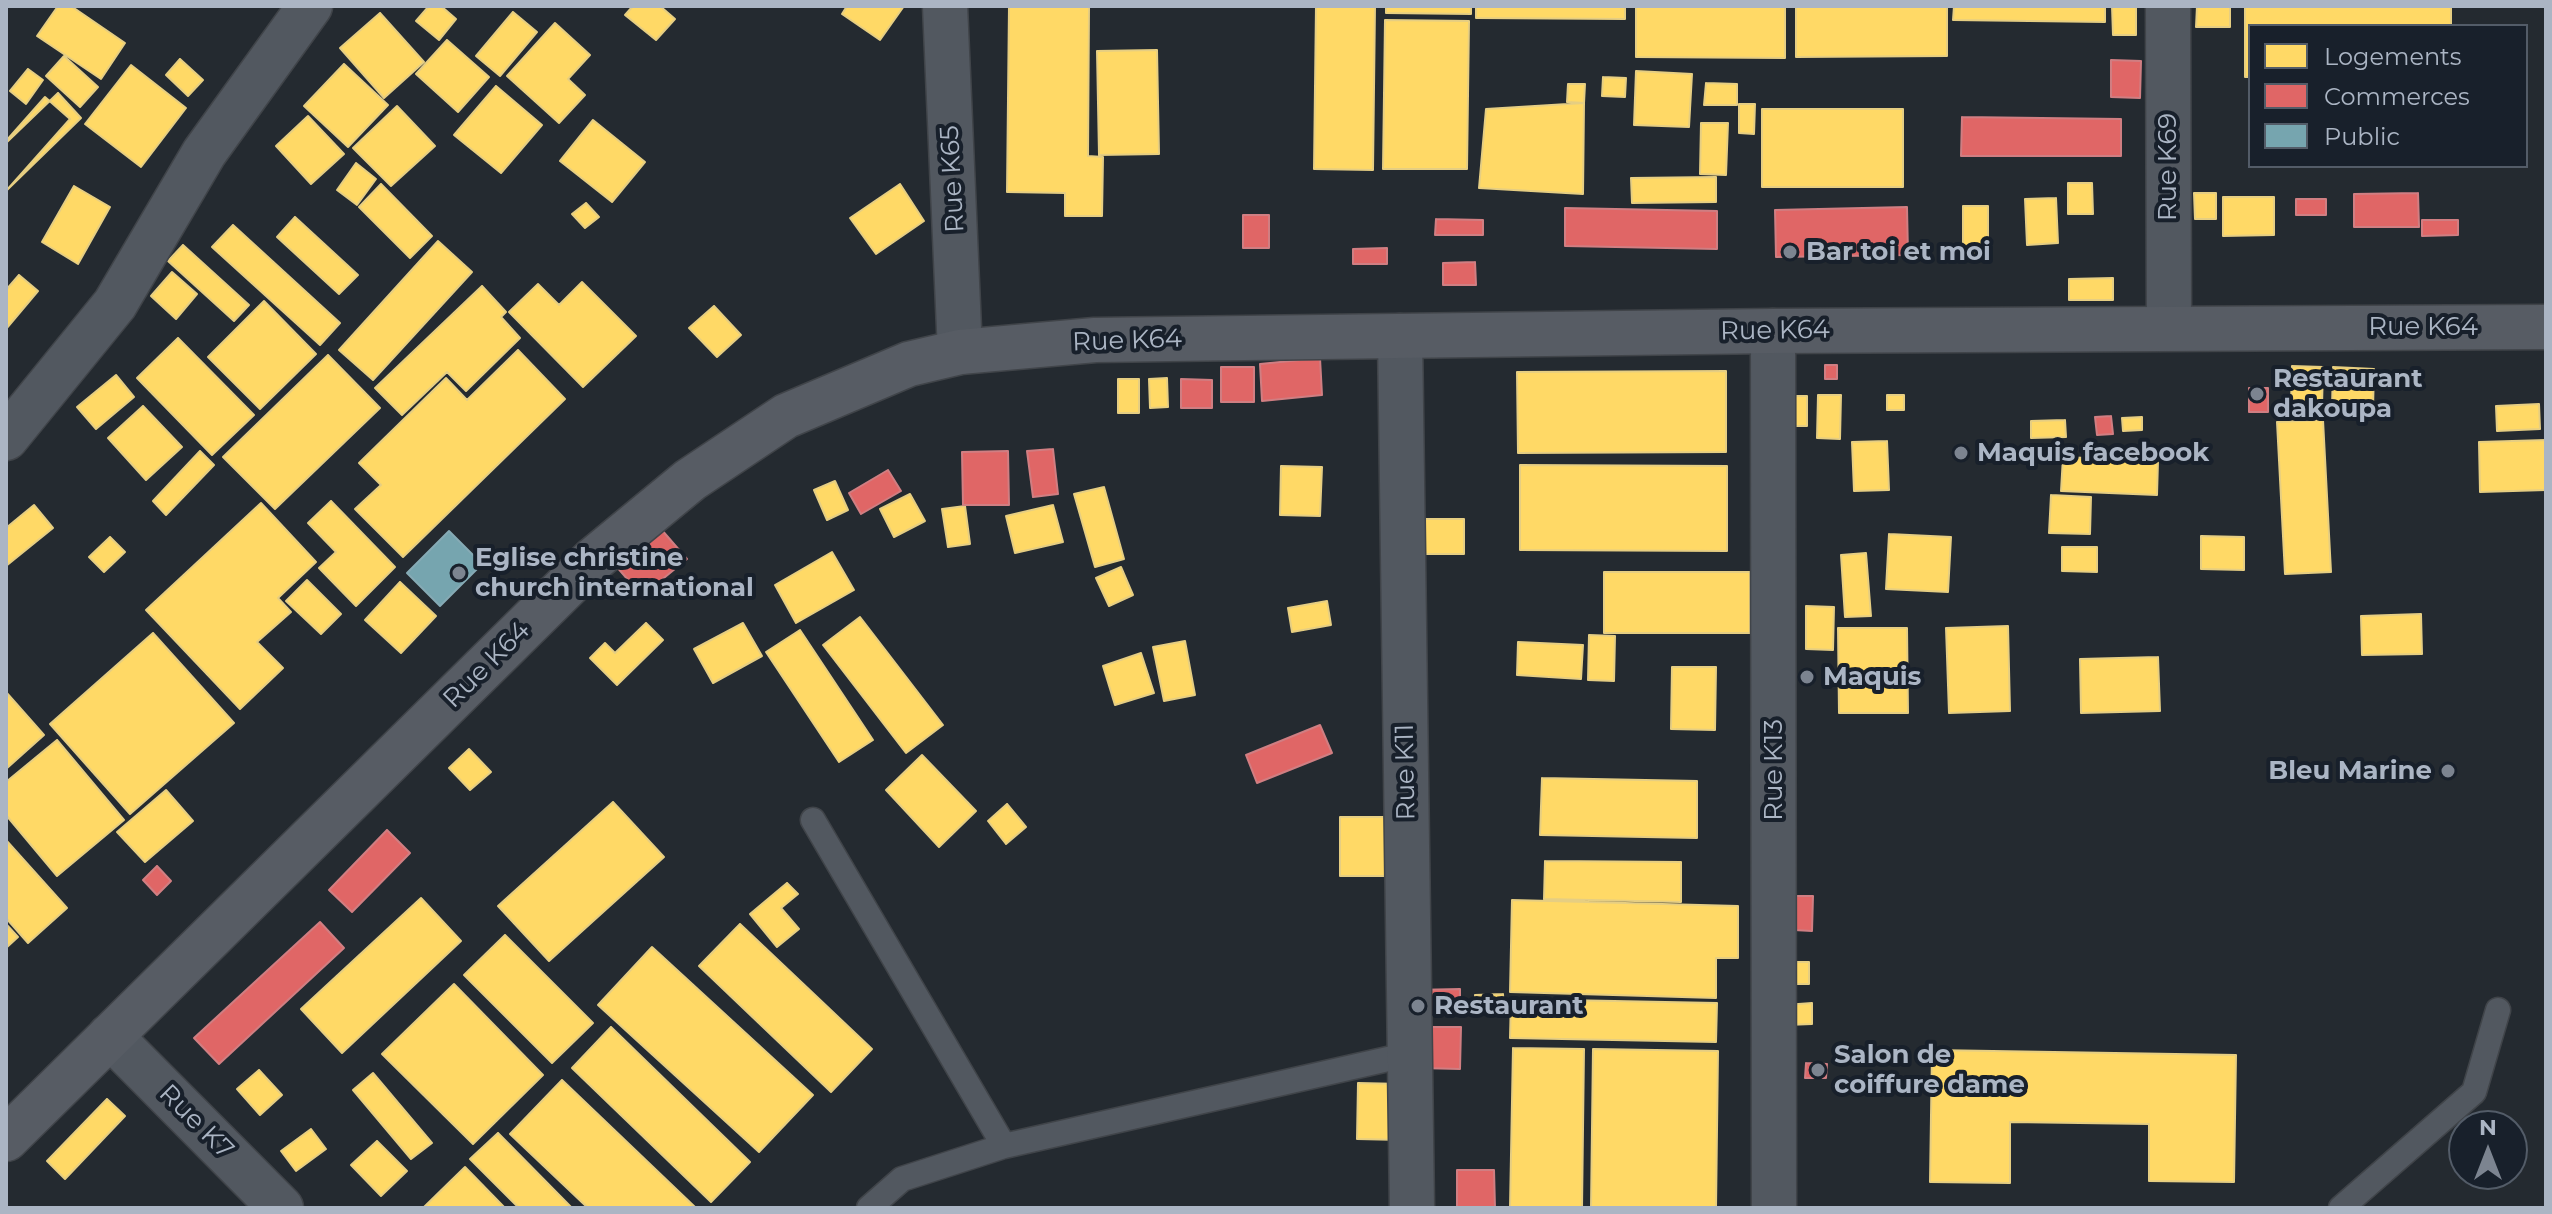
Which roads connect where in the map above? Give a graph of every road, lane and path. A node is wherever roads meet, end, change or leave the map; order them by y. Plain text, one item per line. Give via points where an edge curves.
1 (310, 6) edge
2 (945, 6) edge
3 (2168, 6) edge
4 (2546, 327) edge
5 (2169, 328) junction
6 (1773, 331) junction
7 (1400, 336) junction
8 (960, 352) junction
9 (6, 438) edge
10 (813, 820) dead end
11 (2498, 1010) dead end
12 (110, 1036) junction
13 (1410, 1054) junction
14 (6, 1139) edge
15 (1004, 1146) junction
16 (281, 1208) edge
17 (869, 1208) edge
18 (1412, 1208) edge
19 (1774, 1208) edge
20 (2341, 1208) edge

1 - 9 street via 204,153 115,304
2 - 8 street, Rue K65
3 - 5 street, Rue K69
4 - 5 street, Rue K64
5 - 6 street, Rue K64
6 - 7 street, Rue K64
6 - 19 street, Rue K13
7 - 8 street, Rue K64 via 1095,340
7 - 13 street, Rue K11
8 - 12 street, Rue K64 via 909,364 786,416 690,480 593,560
10 - 15 lane
11 - 20 lane via 2474,1092
12 - 14 street, Rue K64
12 - 16 street, Rue K7
13 - 15 lane
13 - 18 street, Rue K11
15 - 17 lane via 902,1179

